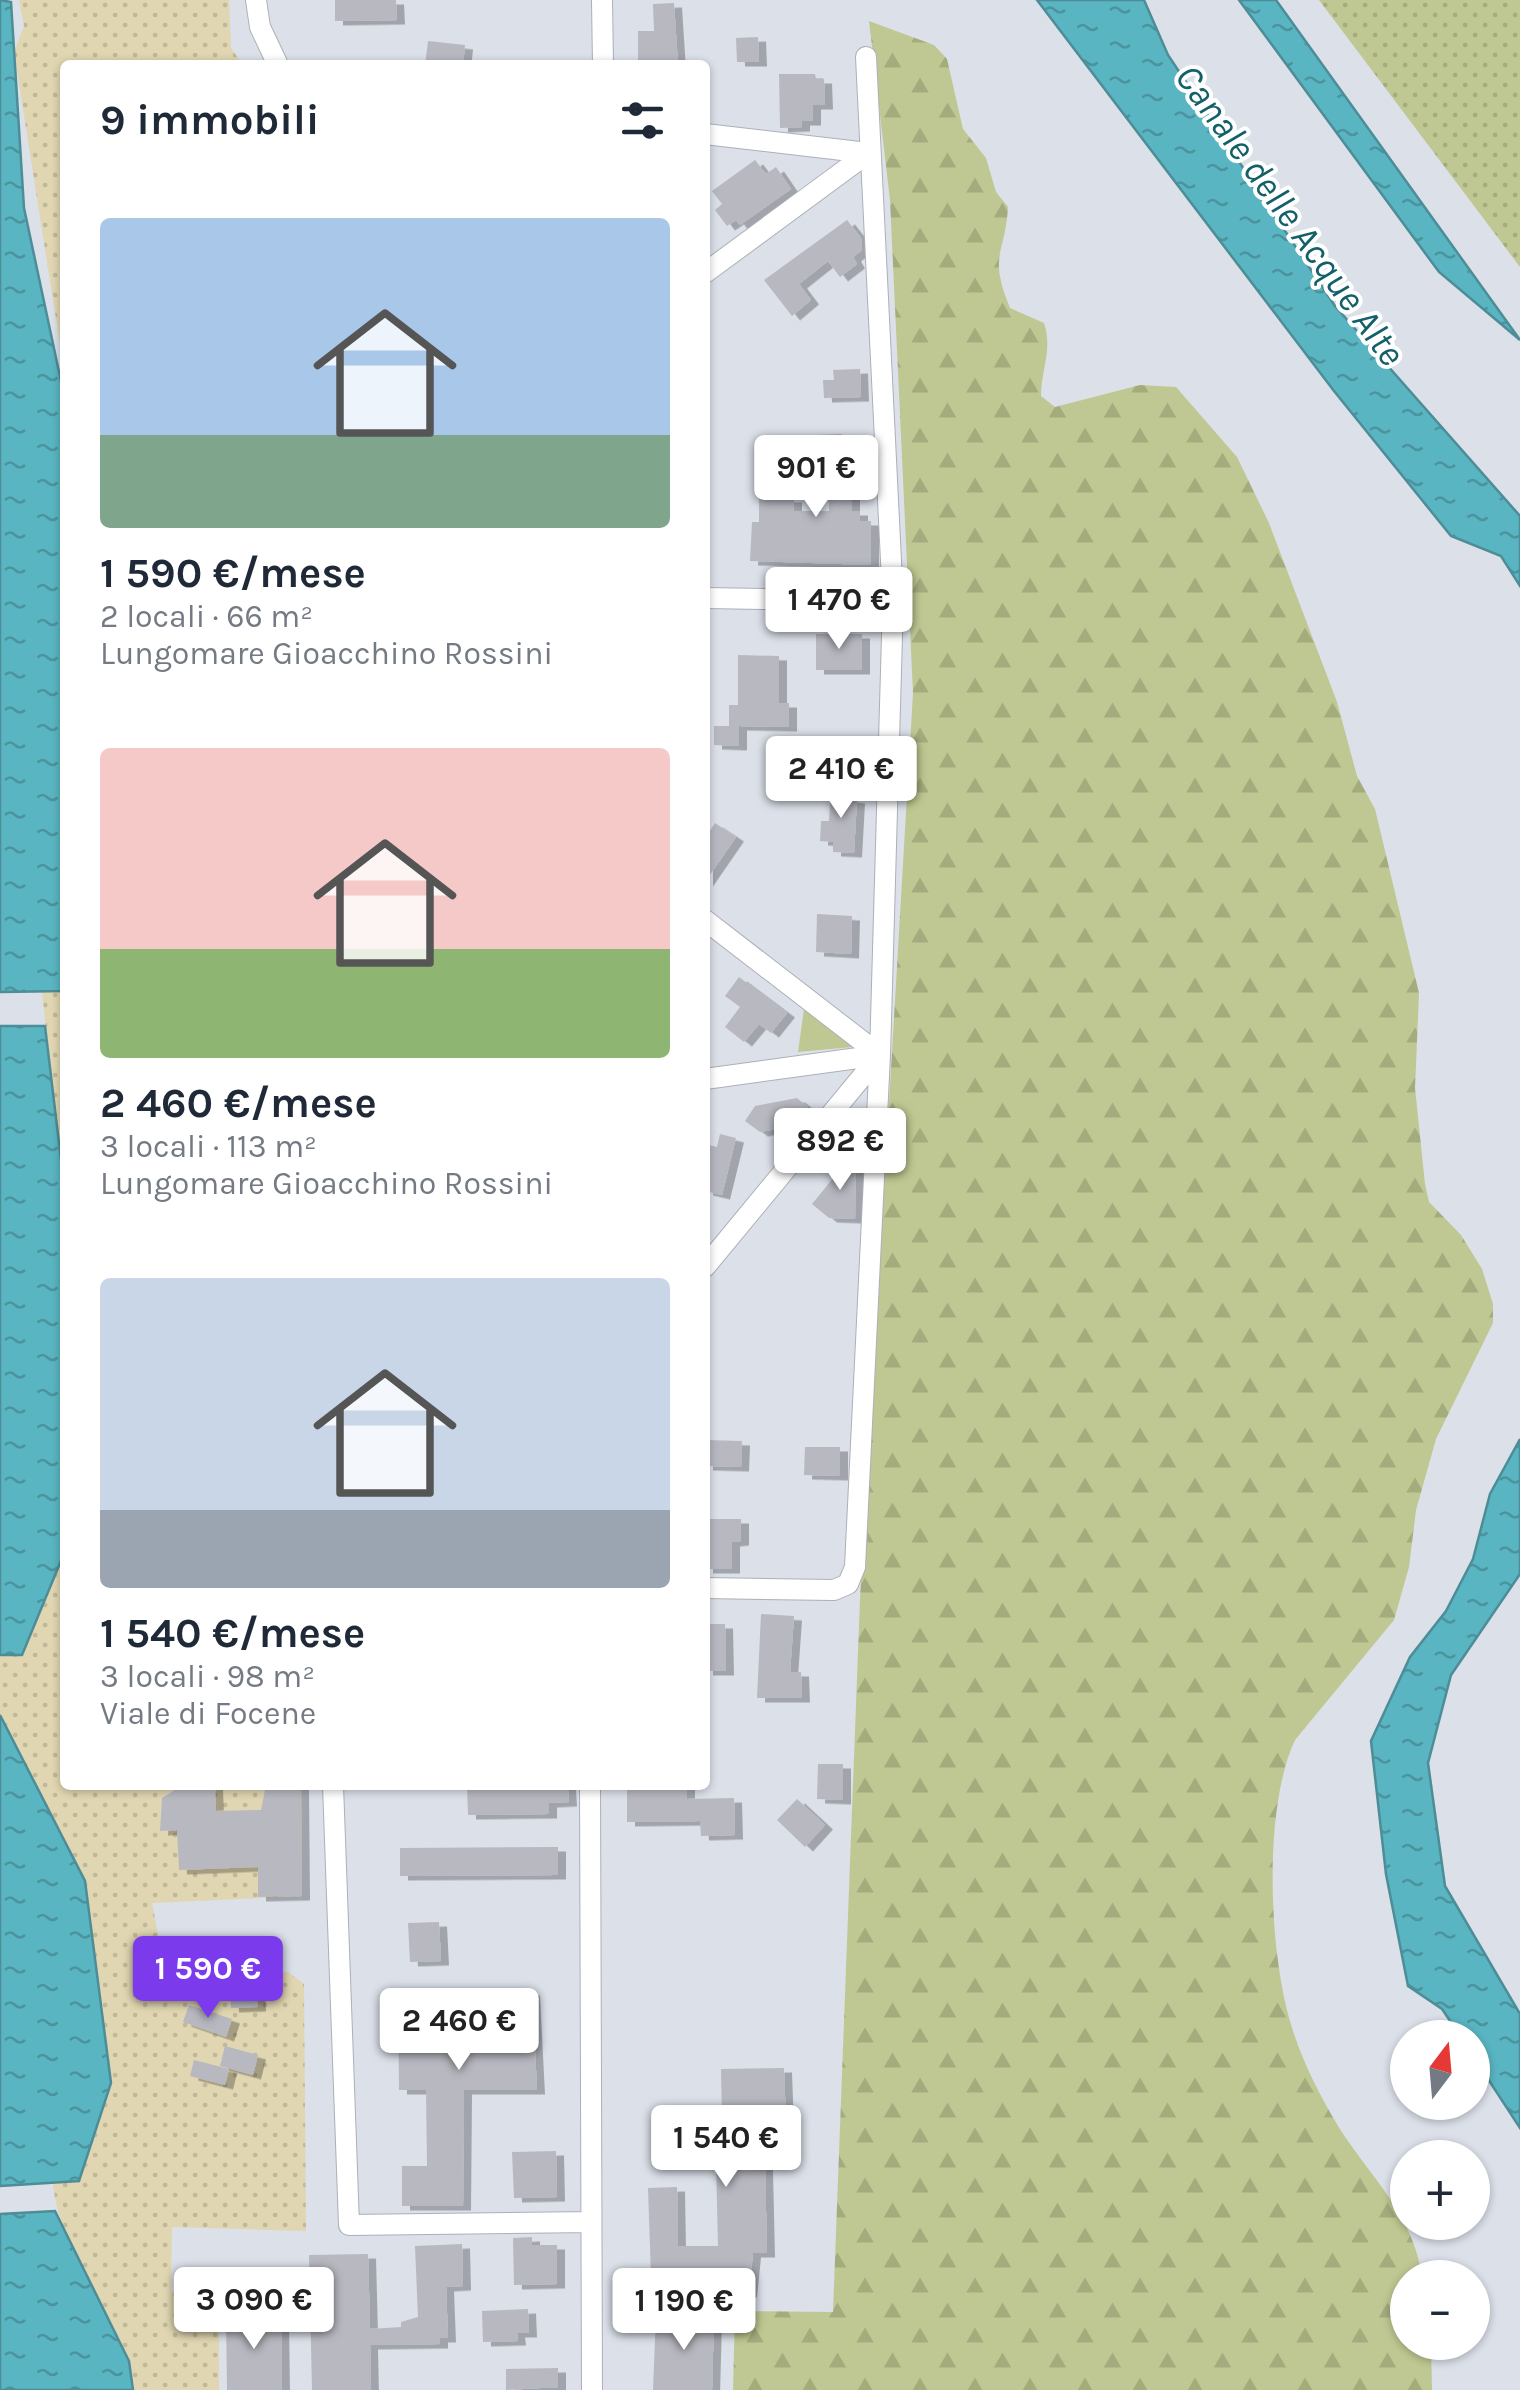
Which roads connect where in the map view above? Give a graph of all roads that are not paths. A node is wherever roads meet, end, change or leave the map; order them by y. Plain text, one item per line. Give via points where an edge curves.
1 (256, 0) edge
2 (602, 0) edge
3 (866, 57) dead end
4 (276, 60) edge
5 (603, 60) edge
6 (710, 135) edge
7 (868, 153) junction
8 (710, 269) edge
9 (710, 598) edge
10 (894, 600) junction
11 (710, 924) edge
12 (880, 1055) junction
13 (710, 1078) edge
14 (710, 1261) edge
15 (710, 1588) edge
16 (333, 1790) edge
17 (590, 1790) edge
18 (591, 2222) junction
19 (592, 2390) edge

1 - 4 street
2 - 5 street
3 - 7 street
6 - 7 street
7 - 8 street
7 - 10 street
9 - 10 street
10 - 12 street
11 - 12 street
12 - 13 street
12 - 14 street
12 - 15 street via 855,1567 848,1584 834,1590
16 - 18 street via 349,2226
17 - 18 street
18 - 19 street

